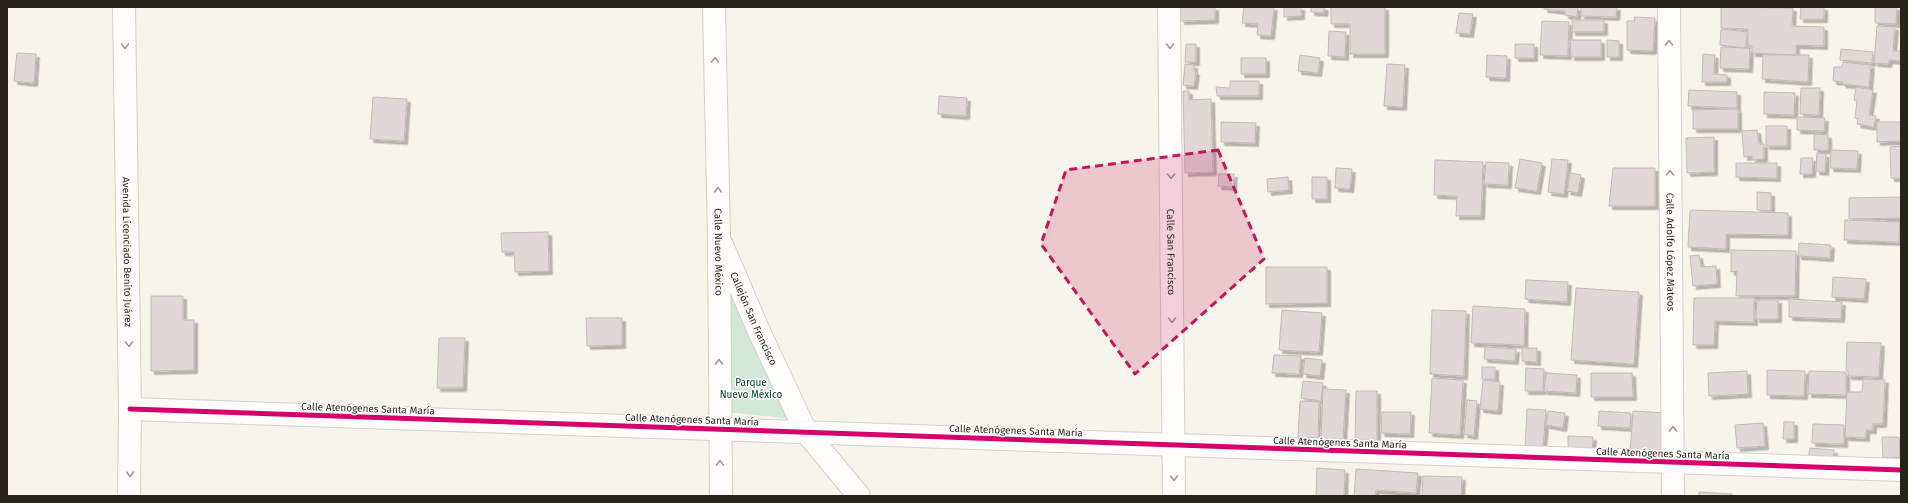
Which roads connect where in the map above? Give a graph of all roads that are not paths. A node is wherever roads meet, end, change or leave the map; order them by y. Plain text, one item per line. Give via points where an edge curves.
1 (124, 7) edge
2 (714, 7) edge
3 (1169, 7) edge
4 (1669, 7) edge
5 (719, 237) junction
6 (130, 409) junction
7 (719, 429) junction
8 (806, 432) junction
9 (1173, 445) junction
10 (1673, 463) junction
11 (1901, 470) edge
12 (129, 496) edge
13 (721, 496) edge
14 (859, 496) edge
15 (1174, 496) edge
16 (1673, 496) edge

1 -> 6 street, Avenida Licenciado Benito Juárez
5 -> 2 street, Calle Nuevo México
3 -> 9 street, Calle San Francisco
10 -> 4 street, Calle Adolfo López Mateos
7 -> 5 street, Calle Nuevo México
5 - 8 street, Callejón San Francisco via 758,330
6 - 7 street, Calle Atenógenes Santa María
6 -> 12 street, Avenida Licenciado Benito Juárez
7 - 8 street, Calle Atenógenes Santa María
13 -> 7 street, Calle Nuevo México
8 - 9 street, Calle Atenógenes Santa María
8 - 14 street, Callejón San Francisco
9 - 10 street, Calle Atenógenes Santa María
9 -> 15 street, Calle San Francisco
10 - 11 street, Calle Atenógenes Santa María
10 - 16 street, Calle Adolfo López Mateos

